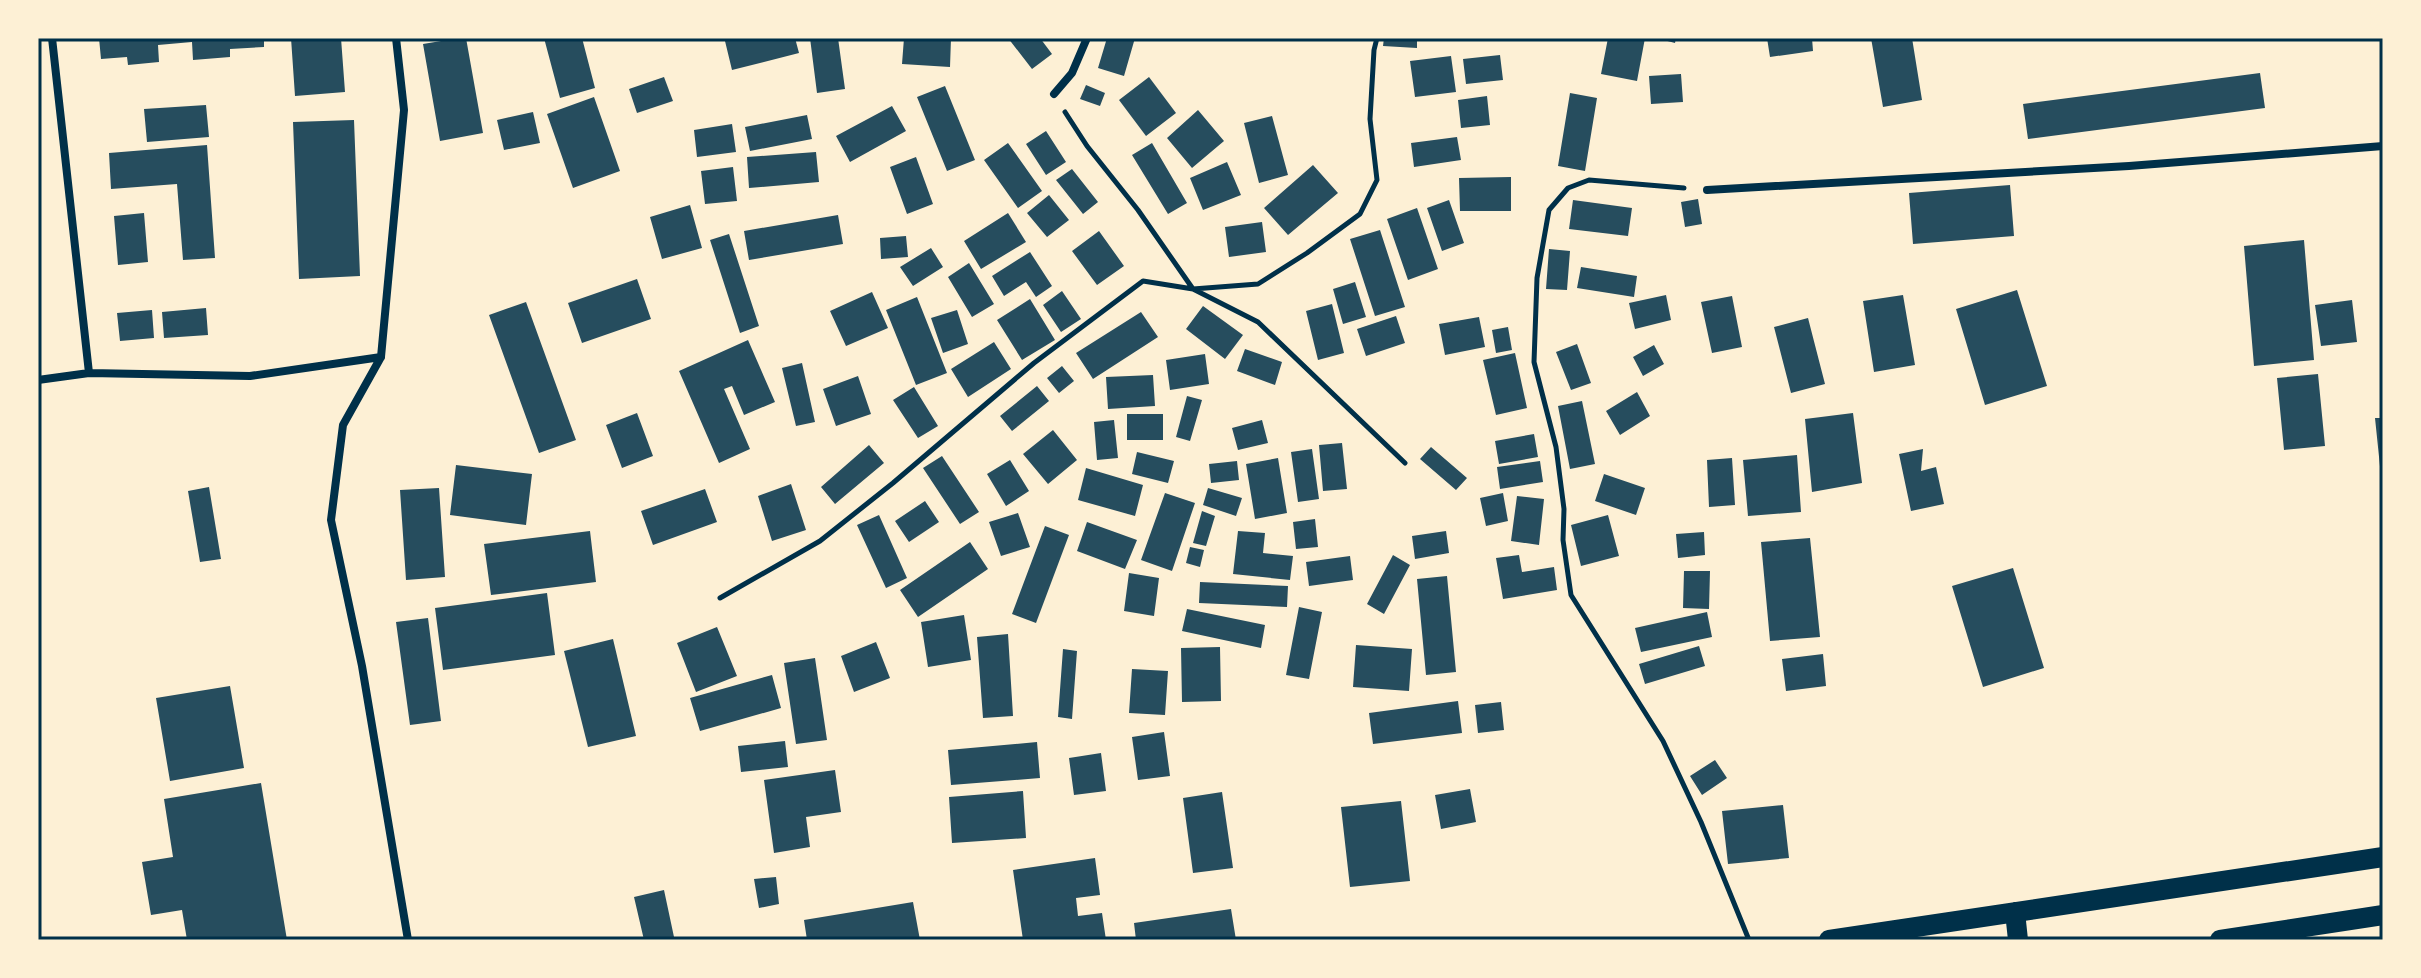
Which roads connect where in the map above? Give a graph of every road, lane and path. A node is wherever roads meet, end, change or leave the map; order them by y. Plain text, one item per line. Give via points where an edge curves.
1 (52, 38) edge
2 (396, 38) edge
3 (1087, 38) edge
4 (1377, 38) edge
5 (1054, 94) joint
6 (2383, 146) edge
7 (1707, 190) joint
8 (1193, 289) junction
9 (381, 357) junction
10 (89, 373) junction
11 (38, 380) edge
12 (1405, 463) dead end
13 (720, 598) dead end
14 (2383, 857) edge
15 (2015, 912) junction
16 (2383, 915) edge
17 (408, 940) edge
18 (1749, 940) edge
19 (1829, 940) edge
20 (2018, 940) edge
21 (2220, 940) edge

1 - 10 street
2 - 9 street via 404,110
3 - 5 street via 1072,73
4 - 8 path via 1370,119 1377,180 1360,214 1258,284
5 - 8 path
6 - 7 street
7 - 18 path via 1589,180 1568,188 1549,210 1537,278 1534,362 1556,447 1571,595 1663,741
8 - 12 path via 1258,322
8 - 13 path via 1143,281 1034,363 820,541
9 - 10 street via 250,376
9 - 17 street via 343,425 331,520 362,666
10 - 11 street
14 - 15 main road
15 - 19 main road
15 - 20 main road
16 - 21 main road

